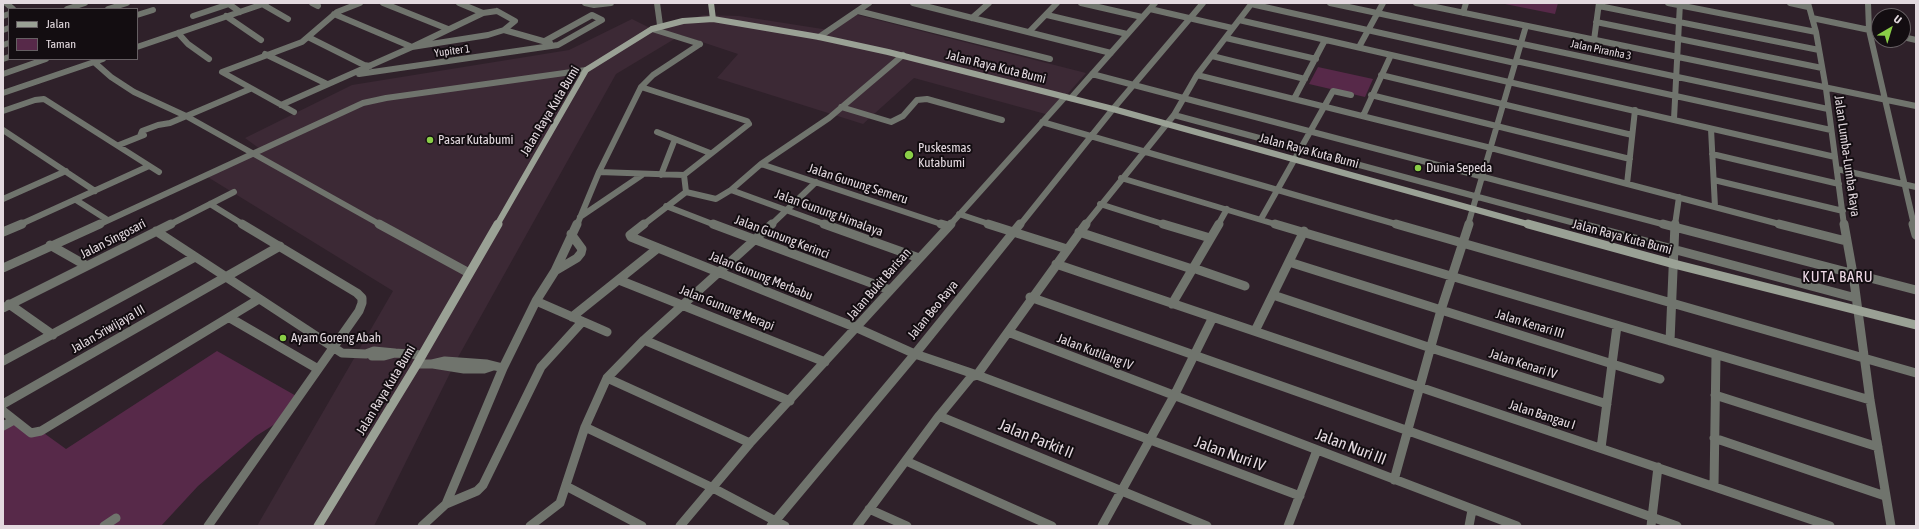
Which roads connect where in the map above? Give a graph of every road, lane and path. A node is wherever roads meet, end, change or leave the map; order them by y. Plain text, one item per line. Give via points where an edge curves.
1 (127, 3) edge
2 (312, 3) edge
3 (360, 3) edge
4 (382, 3) edge
5 (459, 3) edge
6 (476, 3) edge
7 (585, 3) edge
8 (612, 3) edge
9 (658, 3) edge
10 (710, 3) edge
11 (869, 3) edge
12 (913, 3) edge
13 (989, 3) edge
14 (1057, 3) edge
15 (1081, 3) edge
16 (1155, 3) edge
17 (1203, 3) edge
18 (1330, 3) edge
19 (1383, 3) edge
20 (1416, 3) edge
21 (1466, 3) edge
22 (1668, 3) edge
23 (1790, 3) edge
24 (1868, 3) edge
25 (80, 4) edge
26 (229, 4) edge
27 (264, 4) edge
28 (1251, 4) edge
29 (1599, 4) edge
30 (1680, 4) edge
31 (594, 5) junction
32 (1808, 5) edge
33 (318, 6) dead end
34 (468, 7) junction
35 (70, 8) edge
36 (111, 8) edge
37 (1150, 9) junction
38 (152, 10) dead end
39 (858, 11) junction
40 (240, 12) junction
41 (483, 13) junction
42 (1378, 13) junction
43 (1462, 13) junction
44 (334, 14) junction
45 (138, 15) edge
46 (592, 15) junction
47 (1047, 15) junction
48 (193, 16) dead end
49 (226, 16) junction
50 (1142, 17) junction
51 (972, 18) junction
52 (1191, 18) junction
53 (1812, 18) junction
54 (288, 19) dead end
55 (713, 19) junction
56 (1239, 20) junction
57 (1596, 22) junction
58 (1680, 22) junction
59 (660, 25) junction
60 (1526, 26) junction
61 (1232, 28) junction
62 (448, 29) junction
63 (652, 29) junction
64 (504, 30) junction
65 (1369, 30) junction
66 (1869, 30) junction
67 (1029, 32) junction
68 (1816, 32) junction
69 (178, 33) junction
70 (1128, 34) junction
71 (308, 37) junction
72 (820, 37) junction
73 (1226, 38) junction
74 (1679, 39) junction
75 (261, 40) dead end
76 (1325, 40) junction
77 (1594, 40) junction
78 (545, 41) junction
79 (1520, 44) junction
80 (558, 45) junction
81 (138, 47) edge
82 (412, 47) junction
83 (1360, 47) junction
84 (1819, 50) junction
85 (1111, 53) junction
86 (265, 54) junction
87 (903, 55) junction
88 (1391, 55) junction
89 (1212, 56) junction
90 (1678, 58) junction
91 (209, 59) dead end
92 (1050, 59) dead end
93 (1316, 59) junction
94 (43, 60) edge
95 (100, 60) edge
96 (94, 62) junction
97 (1516, 62) junction
98 (367, 65) junction
99 (1822, 68) junction
100 (586, 70) junction
101 (3, 74) edge
102 (1092, 74) junction
103 (348, 75) junction
104 (1197, 75) junction
105 (1381, 75) junction
106 (1677, 76) junction
107 (1305, 79) junction
108 (1510, 82) junction
109 (327, 84) junction
110 (1134, 85) junction
111 (641, 87) junction
112 (250, 89) junction
113 (1826, 89) junction
114 (3, 93) edge
115 (1351, 95) dead end
116 (1371, 95) junction
117 (1676, 95) junction
118 (1068, 97) junction
119 (1182, 98) junction
120 (1294, 99) junction
121 (1884, 100) junction
122 (1504, 104) junction
123 (281, 105) junction
124 (841, 106) junction
125 (1916, 106) edge
126 (1323, 107) junction
127 (1113, 109) junction
128 (1828, 109) junction
129 (1635, 110) junction
130 (3, 111) edge
131 (294, 112) dead end
132 (1174, 115) junction
133 (186, 116) junction
134 (1363, 116) junction
135 (1674, 119) junction
136 (1002, 120) dead end
137 (1042, 122) junction
138 (1166, 124) junction
139 (1498, 126) junction
140 (1711, 129) junction
141 (3, 130) edge
142 (1831, 130) junction
143 (1310, 131) junction
144 (657, 132) dead end
145 (1632, 135) junction
146 (1091, 136) junction
147 (675, 139) junction
148 (118, 145) junction
149 (1302, 148) junction
150 (1491, 148) junction
151 (1145, 152) junction
152 (710, 153) junction
153 (252, 154) junction
154 (1712, 154) junction
155 (1835, 157) junction
156 (1296, 159) junction
157 (1630, 159) junction
158 (761, 164) junction
159 (149, 166) junction
160 (1837, 169) junction
161 (66, 171) junction
162 (159, 172) dead end
163 (598, 172) junction
164 (642, 174) junction
165 (661, 175) junction
166 (684, 175) junction
167 (1483, 177) junction
168 (1122, 178) junction
169 (1714, 180) junction
170 (816, 182) junction
171 (1627, 184) junction
172 (1839, 184) junction
173 (1904, 184) junction
174 (1916, 187) edge
175 (731, 190) junction
176 (1278, 190) junction
177 (95, 191) junction
178 (234, 192) dead end
179 (686, 192) junction
180 (5, 197) edge
181 (1477, 197) junction
182 (1679, 197) junction
183 (76, 200) junction
184 (210, 204) junction
185 (1100, 204) junction
186 (666, 206) junction
187 (1715, 207) junction
188 (1473, 208) junction
189 (1227, 209) junction
190 (787, 210) junction
191 (1843, 211) junction
192 (959, 214) junction
193 (580, 217) junction
194 (106, 219) junction
195 (1261, 219) junction
196 (948, 226) junction
197 (1675, 227) junction
198 (156, 231) junction
199 (1013, 231) junction
200 (3, 232) edge
201 (1079, 232) junction
202 (1304, 232) junction
203 (571, 234) junction
204 (1916, 235) edge
205 (1210, 238) junction
206 (755, 240) junction
207 (1846, 241) junction
208 (1463, 242) junction
209 (50, 245) junction
210 (280, 246) junction
211 (656, 247) junction
212 (1067, 249) junction
213 (1674, 250) junction
214 (195, 257) junction
215 (919, 258) junction
216 (1289, 262) junction
217 (1056, 264) junction
218 (1674, 264) junction
219 (86, 266) junction
220 (3, 268) edge
221 (1192, 269) junction
222 (555, 271) junction
223 (469, 273) junction
224 (719, 273) junction
225 (1852, 274) junction
226 (1452, 275) junction
227 (226, 277) junction
228 (620, 280) junction
229 (1245, 286) dead end
230 (890, 290) junction
231 (1916, 290) edge
232 (1273, 295) junction
233 (1030, 297) junction
234 (1856, 298) junction
235 (259, 299) junction
236 (536, 301) junction
237 (1673, 303) junction
238 (683, 304) junction
239 (1172, 304) junction
240 (6, 306) edge
241 (1858, 309) junction
242 (1441, 310) junction
243 (1213, 317) junction
244 (230, 318) junction
245 (572, 318) junction
246 (582, 322) junction
247 (1916, 325) edge
248 (1617, 326) junction
249 (857, 328) junction
250 (1255, 331) junction
251 (607, 332) dead end
252 (1008, 332) junction
253 (53, 335) junction
254 (644, 340) junction
255 (1670, 341) junction
256 (333, 347) junction
257 (1431, 348) junction
258 (915, 354) junction
259 (1193, 354) junction
260 (422, 355) junction
261 (1716, 356) junction
262 (1865, 358) junction
263 (3, 361) edge
264 (825, 362) junction
265 (1612, 363) junction
266 (417, 364) junction
267 (504, 368) junction
268 (318, 369) junction
269 (1916, 373) edge
270 (977, 375) junction
271 (607, 378) junction
272 (1660, 379) dead end
273 (1419, 388) junction
274 (1715, 395) junction
275 (1174, 396) junction
276 (1870, 400) junction
277 (790, 401) junction
278 (3, 404) edge
279 (1607, 404) junction
280 (3, 411) edge
281 (939, 416) junction
282 (14, 420) junction
283 (3, 426) edge
284 (585, 427) junction
285 (1406, 432) junction
286 (1714, 438) junction
287 (1150, 441) junction
288 (750, 443) junction
289 (1878, 447) junction
290 (1601, 448) junction
291 (1317, 450) junction
292 (906, 461) junction
293 (1658, 467) junction
294 (1394, 480) junction
295 (566, 486) junction
296 (1714, 486) junction
297 (713, 488) junction
298 (1122, 490) junction
299 (1300, 496) junction
300 (1885, 496) junction
301 (446, 504) junction
302 (869, 509) junction
303 (1472, 510) junction
304 (116, 518) dead end
305 (1651, 521) edge
306 (773, 523) edge
307 (1893, 525) edge
308 (104, 526) edge
309 (208, 526) edge
310 (318, 526) edge
311 (422, 526) edge
312 (530, 526) edge
313 (642, 526) edge
314 (680, 526) edge
315 (786, 526) edge
316 (857, 526) edge
317 (907, 526) edge
318 (1052, 526) edge
319 (1102, 526) edge
320 (1207, 526) edge
321 (1288, 526) edge
322 (1469, 526) edge
323 (1517, 526) edge
324 (1677, 526) edge
325 (1830, 526) edge

1 - 36 street
2 - 33 street
3 - 44 street
4 - 62 street
5 - 34 street
6 - 34 street
7 - 31 street
8 - 31 street
9 - 59 street
10 - 55 street
11 - 39 street
12 - 51 street
13 - 51 street
14 - 47 street
15 - 50 street
16 - 37 street, Jalan Bukit Barisan
17 - 52 street, Jalan Beo Raya
18 - 42 street, Jalan Piranha 3
19 - 42 street
20 - 43 street
21 - 43 street
22 - 30 street
23 - 32 street
24 - 66 street
25 - 35 street
26 - 40 street
26 - 48 street
27 - 40 street
27 - 54 street
28 - 56 street
28 - 65 street
29 - 57 street
29 - 58 street
30 - 58 street
30 - 68 street
31 - 46 street
32 - 53 street, Jalan Lumba-Lumba Raya
34 - 41 street
37 - 50 street, Jalan Bukit Barisan
37 - 52 street
38 - 45 street
39 - 72 street
39 - 92 street
40 - 49 street
41 - 62 street
41 - 64 street via 497,11 514,19 516,22
42 - 65 street
42 - 79 street, Jalan Piranha 3
43 - 60 street
44 - 71 street
44 - 82 street
46 - 78 street
46 - 80 street via 602,20
47 - 67 street
47 - 70 street
49 - 69 street
49 - 75 street
50 - 70 street, Jalan Bukit Barisan
51 - 67 street
52 - 61 street
52 - 110 street, Jalan Beo Raya
53 - 66 street
53 - 68 street, Jalan Lumba-Lumba Raya
55 - 59 street, Jalan Raya Kuta Bumi
55 - 72 street, Jalan Raya Kuta Bumi
56 - 61 street
56 - 76 street
57 - 74 street
57 - 77 street
58 - 74 street
58 - 84 street
59 - 63 street, Jalan Raya Kuta Bumi
60 - 77 street
60 - 79 street
61 - 73 street
62 - 82 street
63 - 100 street, Jalan Raya Kuta Bumi
63 - 111 street via 700,44 653,75
64 - 78 street
64 - 82 street via 488,35
65 - 83 street
65 - 97 street
66 - 121 street
67 - 85 street
68 - 84 street, Jalan Lumba-Lumba Raya
69 - 81 street
69 - 91 street via 188,44
70 - 85 street, Jalan Bukit Barisan
71 - 86 street via 302,42
71 - 98 street
72 - 87 street, Jalan Raya Kuta Bumi
73 - 89 street
73 - 93 street
74 - 90 street
74 - 99 street
76 - 83 street
76 - 93 street
77 - 90 street
78 - 80 street
79 - 97 street
79 - 106 street, Jalan Piranha 3
80 - 103 street, Yupiter 1
82 - 98 street
83 - 88 street
84 - 99 street, Jalan Lumba-Lumba Raya
85 - 102 street, Jalan Bukit Barisan
86 - 109 street
86 - 112 street via 222,72
87 - 118 street, Jalan Raya Kuta Bumi
87 - 124 street
88 - 105 street
88 - 108 street
89 - 104 street
89 - 107 street
90 - 106 street
90 - 113 street
93 - 107 street
94 - 101 street
95 - 96 street
96 - 114 street
96 - 133 street via 134,92
97 - 108 street
97 - 117 street
98 - 103 street
99 - 113 street, Jalan Lumba-Lumba Raya
100 - 153 street via 370,102
100 - 223 street, Jalan Raya Kuta Bumi
102 - 110 street
102 - 118 street, Jalan Bukit Barisan
103 - 109 street
104 - 119 street
104 - 120 street
105 - 116 street
105 - 122 street
106 - 117 street
106 - 128 street, Jalan Piranha 3
107 - 120 street
108 - 122 street
108 - 129 street
109 - 123 street
110 - 119 street
110 - 127 street, Jalan Beo Raya
111 - 152 street via 750,122
111 - 163 street
112 - 123 street
112 - 133 street
113 - 121 street
113 - 128 street, Jalan Lumba-Lumba Raya
115 - 126 street via 1333,91
116 - 134 street
116 - 139 street
117 - 135 street
117 - 142 street
118 - 127 street, Jalan Raya Kuta Bumi
118 - 137 street, Jalan Bukit Barisan
119 - 132 street
119 - 143 street
120 - 126 street
121 - 125 street
121 - 173 street
122 - 139 street
122 - 145 street
123 - 131 street
124 - 136 street via 891,122 903,116 917,100 927,99
124 - 158 street via 829,118
126 - 134 street
126 - 143 street
127 - 138 street, Jalan Raya Kuta Bumi
127 - 146 street, Jalan Beo Raya
128 - 142 street, Jalan Lumba-Lumba Raya
129 - 135 street
129 - 145 street
130 - 148 street via 44,99
132 - 138 street
132 - 149 street
133 - 148 street via 148,135
133 - 153 street
134 - 150 street
135 - 140 street
137 - 146 street
137 - 192 street, Jalan Bukit Barisan
138 - 151 street
138 - 156 street, Jalan Raya Kuta Bumi
139 - 150 street
139 - 157 street
140 - 154 street
140 - 155 street
141 - 161 street
142 - 155 street, Jalan Lumba-Lumba Raya
143 - 149 street
143 - 167 street
144 - 147 street
145 - 157 street
146 - 151 street
146 - 199 street, Jalan Beo Raya
147 - 152 street
147 - 165 street
148 - 159 street
149 - 156 street
149 - 181 street
150 - 167 street
150 - 171 street
151 - 168 street
151 - 176 street
152 - 166 street
153 - 194 street
153 - 223 street
154 - 169 street
154 - 172 street
155 - 160 street, Jalan Lumba-Lumba Raya
156 - 176 street
156 - 188 street, Jalan Raya Kuta Bumi
157 - 171 street
158 - 170 street, Jalan Gunung Semeru
158 - 175 street
159 - 162 street
159 - 177 street
160 - 172 street, Jalan Lumba-Lumba Raya
160 - 173 street
161 - 177 street
161 - 180 street
163 - 164 street
163 - 193 street
164 - 165 street
164 - 193 street
165 - 166 street
166 - 179 street
167 - 181 street
167 - 197 street
168 - 185 street
168 - 189 street
169 - 187 street
169 - 191 street
170 - 190 street
170 - 196 street, Jalan Gunung Semeru
171 - 182 street
172 - 191 street, Jalan Lumba-Lumba Raya
173 - 174 street
173 - 204 street
175 - 179 street via 716,199
175 - 190 street, Jalan Gunung Himalaya
176 - 195 street
176 - 208 street
177 - 183 street
178 - 184 street, Jalan Singosari
179 - 186 street
181 - 188 street
181 - 213 street
182 - 187 street
182 - 197 street
183 - 194 street
183 - 200 street
184 - 198 street, Jalan Singosari
184 - 210 street
185 - 201 street
185 - 205 street
186 - 206 street, Jalan Gunung Kerinci
186 - 211 street, Jalan Gunung Merbabu via 630,235
187 - 207 street
188 - 208 street
188 - 218 street, Jalan Raya Kuta Bumi
189 - 195 street
189 - 205 street
190 - 206 street
190 - 215 street, Jalan Gunung Himalaya
191 - 207 street, Jalan Lumba-Lumba Raya
192 - 196 street, Jalan Bukit Barisan
192 - 199 street
193 - 203 street
194 - 209 street
195 - 202 street
196 - 215 street, Jalan Bukit Barisan
197 - 213 street
197 - 225 street
198 - 214 street
198 - 219 street, Jalan Singosari
199 - 212 street
199 - 258 street, Jalan Beo Raya
201 - 212 street
201 - 221 street
202 - 216 street
202 - 226 street
203 - 222 street
203 - 222 street via 582,249 581,253
205 - 221 street
206 - 224 street
206 - 230 street, Jalan Gunung Kerinci
207 - 225 street, Jalan Lumba-Lumba Raya
208 - 226 street
208 - 237 street
209 - 219 street
209 - 220 street
210 - 227 street, Jalan Sriwijaya III
210 - 256 street via 362,298 359,310
211 - 224 street, Jalan Gunung Merbabu
211 - 228 street
212 - 217 street
213 - 218 street
213 - 234 street
214 - 227 street
214 - 253 street
215 - 230 street, Jalan Bukit Barisan
216 - 232 street
216 - 242 street, Jalan Kenari III
217 - 233 street
217 - 239 street, Jalan Bangau I
218 - 237 street
218 - 241 street, Jalan Raya Kuta Bumi
219 - 240 street, Jalan Singosari
221 - 229 street
221 - 239 street
222 - 236 street
223 - 260 street, Jalan Raya Kuta Bumi
224 - 238 street
224 - 249 street, Jalan Gunung Merbabu
225 - 231 street
225 - 234 street, Jalan Lumba-Lumba Raya
226 - 242 street
226 - 248 street
227 - 235 street
227 - 278 street, Jalan Sriwijaya III
228 - 238 street, Jalan Gunung Merapi
228 - 245 street
230 - 249 street, Jalan Bukit Barisan
232 - 250 street
232 - 257 street, Jalan Kenari IV
233 - 252 street
233 - 259 street
234 - 241 street, Jalan Lumba-Lumba Raya
235 - 244 street
235 - 256 street
236 - 245 street
236 - 267 street
237 - 255 street
237 - 262 street
238 - 254 street
238 - 264 street, Jalan Gunung Merapi
239 - 243 street, Jalan Bangau I
240 - 253 street
241 - 247 street, Jalan Raya Kuta Bumi
241 - 262 street, Jalan Lumba-Lumba Raya
242 - 257 street
242 - 265 street, Jalan Kenari III
243 - 250 street, Jalan Bangau I
243 - 259 street
244 - 268 street
244 - 282 street via 41,431 31,433
245 - 246 street
246 - 251 street
246 - 301 street via 541,367 483,485
248 - 255 street
248 - 265 street
249 - 258 street, Jalan Gunung Merbabu
249 - 264 street, Jalan Bukit Barisan
250 - 273 street, Jalan Bangau I
252 - 270 street
252 - 275 street, Jalan Kutilang IV
253 - 263 street
254 - 271 street
254 - 277 street
255 - 261 street
256 - 260 street via 342,353 372,356 395,353
256 - 268 street
257 - 273 street
257 - 279 street, Jalan Kenari IV
258 - 270 street, Jalan Gunung Merbabu
258 - 306 street, Jalan Beo Raya
259 - 275 street
259 - 285 street
260 - 266 street, Jalan Raya Kuta Bumi
261 - 274 street
261 - 276 street
262 - 269 street
262 - 276 street, Jalan Lumba-Lumba Raya
264 - 277 street, Jalan Bukit Barisan
265 - 272 street, Jalan Kenari III
265 - 279 street
266 - 267 street via 464,369 484,369 493,366
266 - 310 street, Jalan Raya Kuta Bumi
267 - 301 street
268 - 309 street
270 - 281 street via 971,377
270 - 287 street, Jalan Nuri IV
271 - 284 street
271 - 288 street
273 - 285 street
273 - 290 street, Jalan Bangau I
274 - 286 street
274 - 289 street
275 - 287 street
275 - 291 street, Jalan Nuri III
276 - 289 street, Jalan Lumba-Lumba Raya
277 - 288 street, Jalan Bukit Barisan
279 - 290 street
280 - 282 street
281 - 292 street
281 - 298 street, Jalan Parkit II
282 - 283 street
284 - 295 street
284 - 297 street
285 - 294 street
285 - 305 street
286 - 296 street
286 - 300 street
287 - 298 street
287 - 299 street, Jalan Nuri IV
288 - 297 street, Jalan Bukit Barisan
289 - 300 street, Jalan Lumba-Lumba Raya
290 - 293 street, Jalan Bangau I
291 - 294 street, Jalan Nuri III
291 - 299 street
292 - 302 street
292 - 318 street
293 - 296 street, Jalan Bangau I
293 - 305 street
294 - 303 street, Jalan Nuri III
295 - 312 street via 560,503
295 - 313 street
296 - 325 street, Jalan Bangau I
297 - 306 street
297 - 314 street, Jalan Bukit Barisan
298 - 319 street
298 - 320 street, Jalan Parkit II
299 - 321 street
300 - 307 street, Jalan Lumba-Lumba Raya
301 - 311 street
302 - 316 street
302 - 317 street
303 - 322 street
303 - 323 street, Jalan Nuri III
304 - 308 street
305 - 324 street
306 - 315 street

